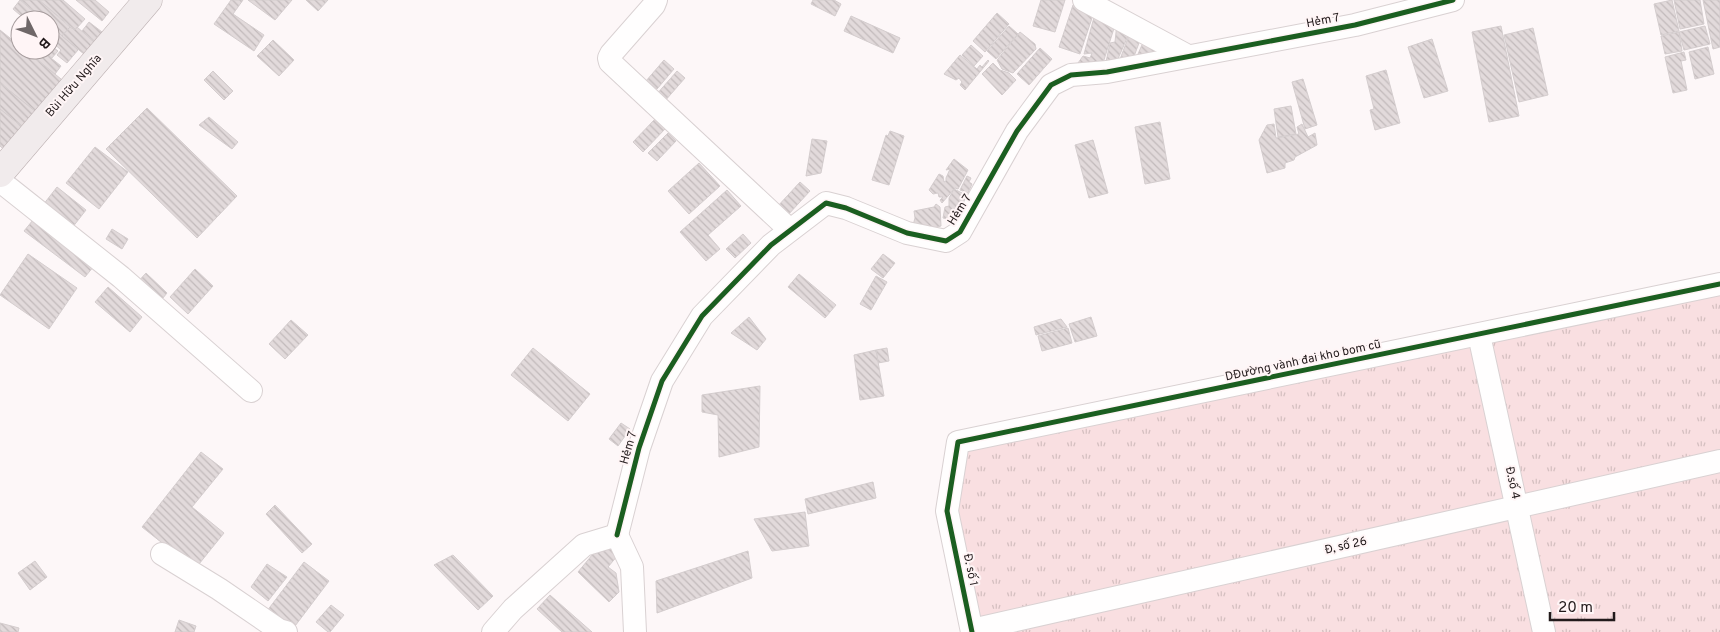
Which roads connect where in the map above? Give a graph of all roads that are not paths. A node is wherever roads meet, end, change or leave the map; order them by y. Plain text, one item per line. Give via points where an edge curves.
1 (148, 0) edge
2 (656, 0) edge
3 (1084, 0) edge
4 (1453, 0) edge
5 (1377, 9) edge
6 (1188, 56) junction
7 (0, 173) edge
8 (0, 181) edge
9 (790, 230) junction
10 (1720, 284) edge
11 (1479, 335) junction
12 (251, 391) dead end
13 (1164, 400) junction
14 (1720, 462) edge
15 (1517, 507) junction
16 (947, 511) joint
17 (617, 535) junction
18 (162, 554) dead end
19 (972, 631) edge
20 (286, 632) edge
21 (492, 632) edge
22 (634, 632) edge
23 (1544, 632) edge

1 - 7 main road, Bùi Hữu Nghĩa
2 - 9 street via 609,60
3 - 6 street
4 - 5 street, Hẻm 7
5 - 6 street, Hẻm 7 via 1355,25
6 - 9 street, Hẻm 7 via 1071,76 1051,85 1017,132 960,232 946,240 906,233 826,203
8 - 12 street via 121,277
9 - 17 street, Hẻm 7 via 702,316 662,381 639,448
10 - 11 street, DĐường vành đai kho bom cũ
10 - 13 street
11 - 13 street, DĐường vành đai kho bom cũ
11 - 15 street, Đ.số 4
13 - 16 street, DĐường vành đai kho bom cũ via 958,442
14 - 15 street, Đ, số 26
15 - 19 street, Đ, số 26
15 - 23 street, Đ.số 4
16 - 19 street, Đ. số 1
17 - 21 street via 584,545
17 - 22 street via 632,567
18 - 20 street

